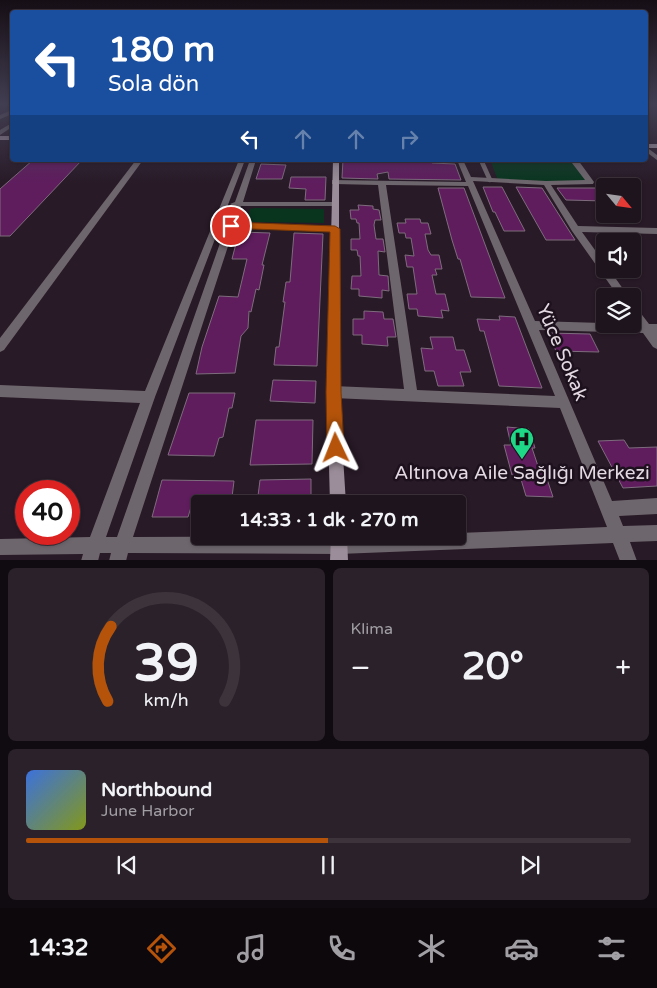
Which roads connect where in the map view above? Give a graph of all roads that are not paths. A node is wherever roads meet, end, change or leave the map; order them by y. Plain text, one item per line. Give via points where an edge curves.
1 (139, 162) edge
2 (242, 162) edge
3 (252, 162) edge
4 (336, 162) edge
5 (461, 162) edge
6 (482, 162) edge
7 (575, 162) edge
8 (490, 180) junction
9 (335, 182) junction
10 (469, 182) junction
11 (382, 183) junction
12 (546, 183) junction
13 (232, 204) junction
14 (335, 204) junction
15 (231, 226) junction
16 (335, 229) junction
17 (575, 229) junction
18 (657, 231) edge
19 (617, 288) edge
20 (641, 319) edge
21 (531, 324) junction
22 (652, 329) edge
23 (657, 344) edge
24 (0, 347) edge
25 (0, 391) edge
26 (334, 392) junction
27 (411, 395) junction
28 (150, 397) junction
29 (563, 402) junction
30 (338, 495) edge
31 (657, 506) edge
32 (608, 508) junction
33 (657, 534) edge
34 (619, 536) junction
35 (0, 548) edge
36 (339, 548) edge
37 (91, 553) edge
38 (120, 553) edge
39 (629, 560) edge

1 - 24 street
2 - 13 street
3 - 13 street
4 - 9 street
5 - 10 street, Yüce Sokak
6 - 8 lane
7 - 12 street via 590,182
8 - 10 street
8 - 12 street
9 - 11 street
9 - 14 street
10 - 11 street
10 - 21 street, Yüce Sokak
11 - 27 street
12 - 17 street
13 - 14 street
13 - 15 street
13 - 28 street
14 - 16 street
15 - 16 street
15 - 38 street
16 - 26 street
17 - 18 street
17 - 19 street
20 - 22 street
21 - 22 street
21 - 29 street, Yüce Sokak
22 - 23 street
25 - 28 street
26 - 27 street
26 - 30 street
27 - 29 street
28 - 37 street
29 - 32 street, Yüce Sokak
31 - 32 street
32 - 34 street, Yüce Sokak
33 - 34 street
34 - 36 street
34 - 39 street, Yüce Sokak
35 - 37 street
36 - 38 street
37 - 38 street

